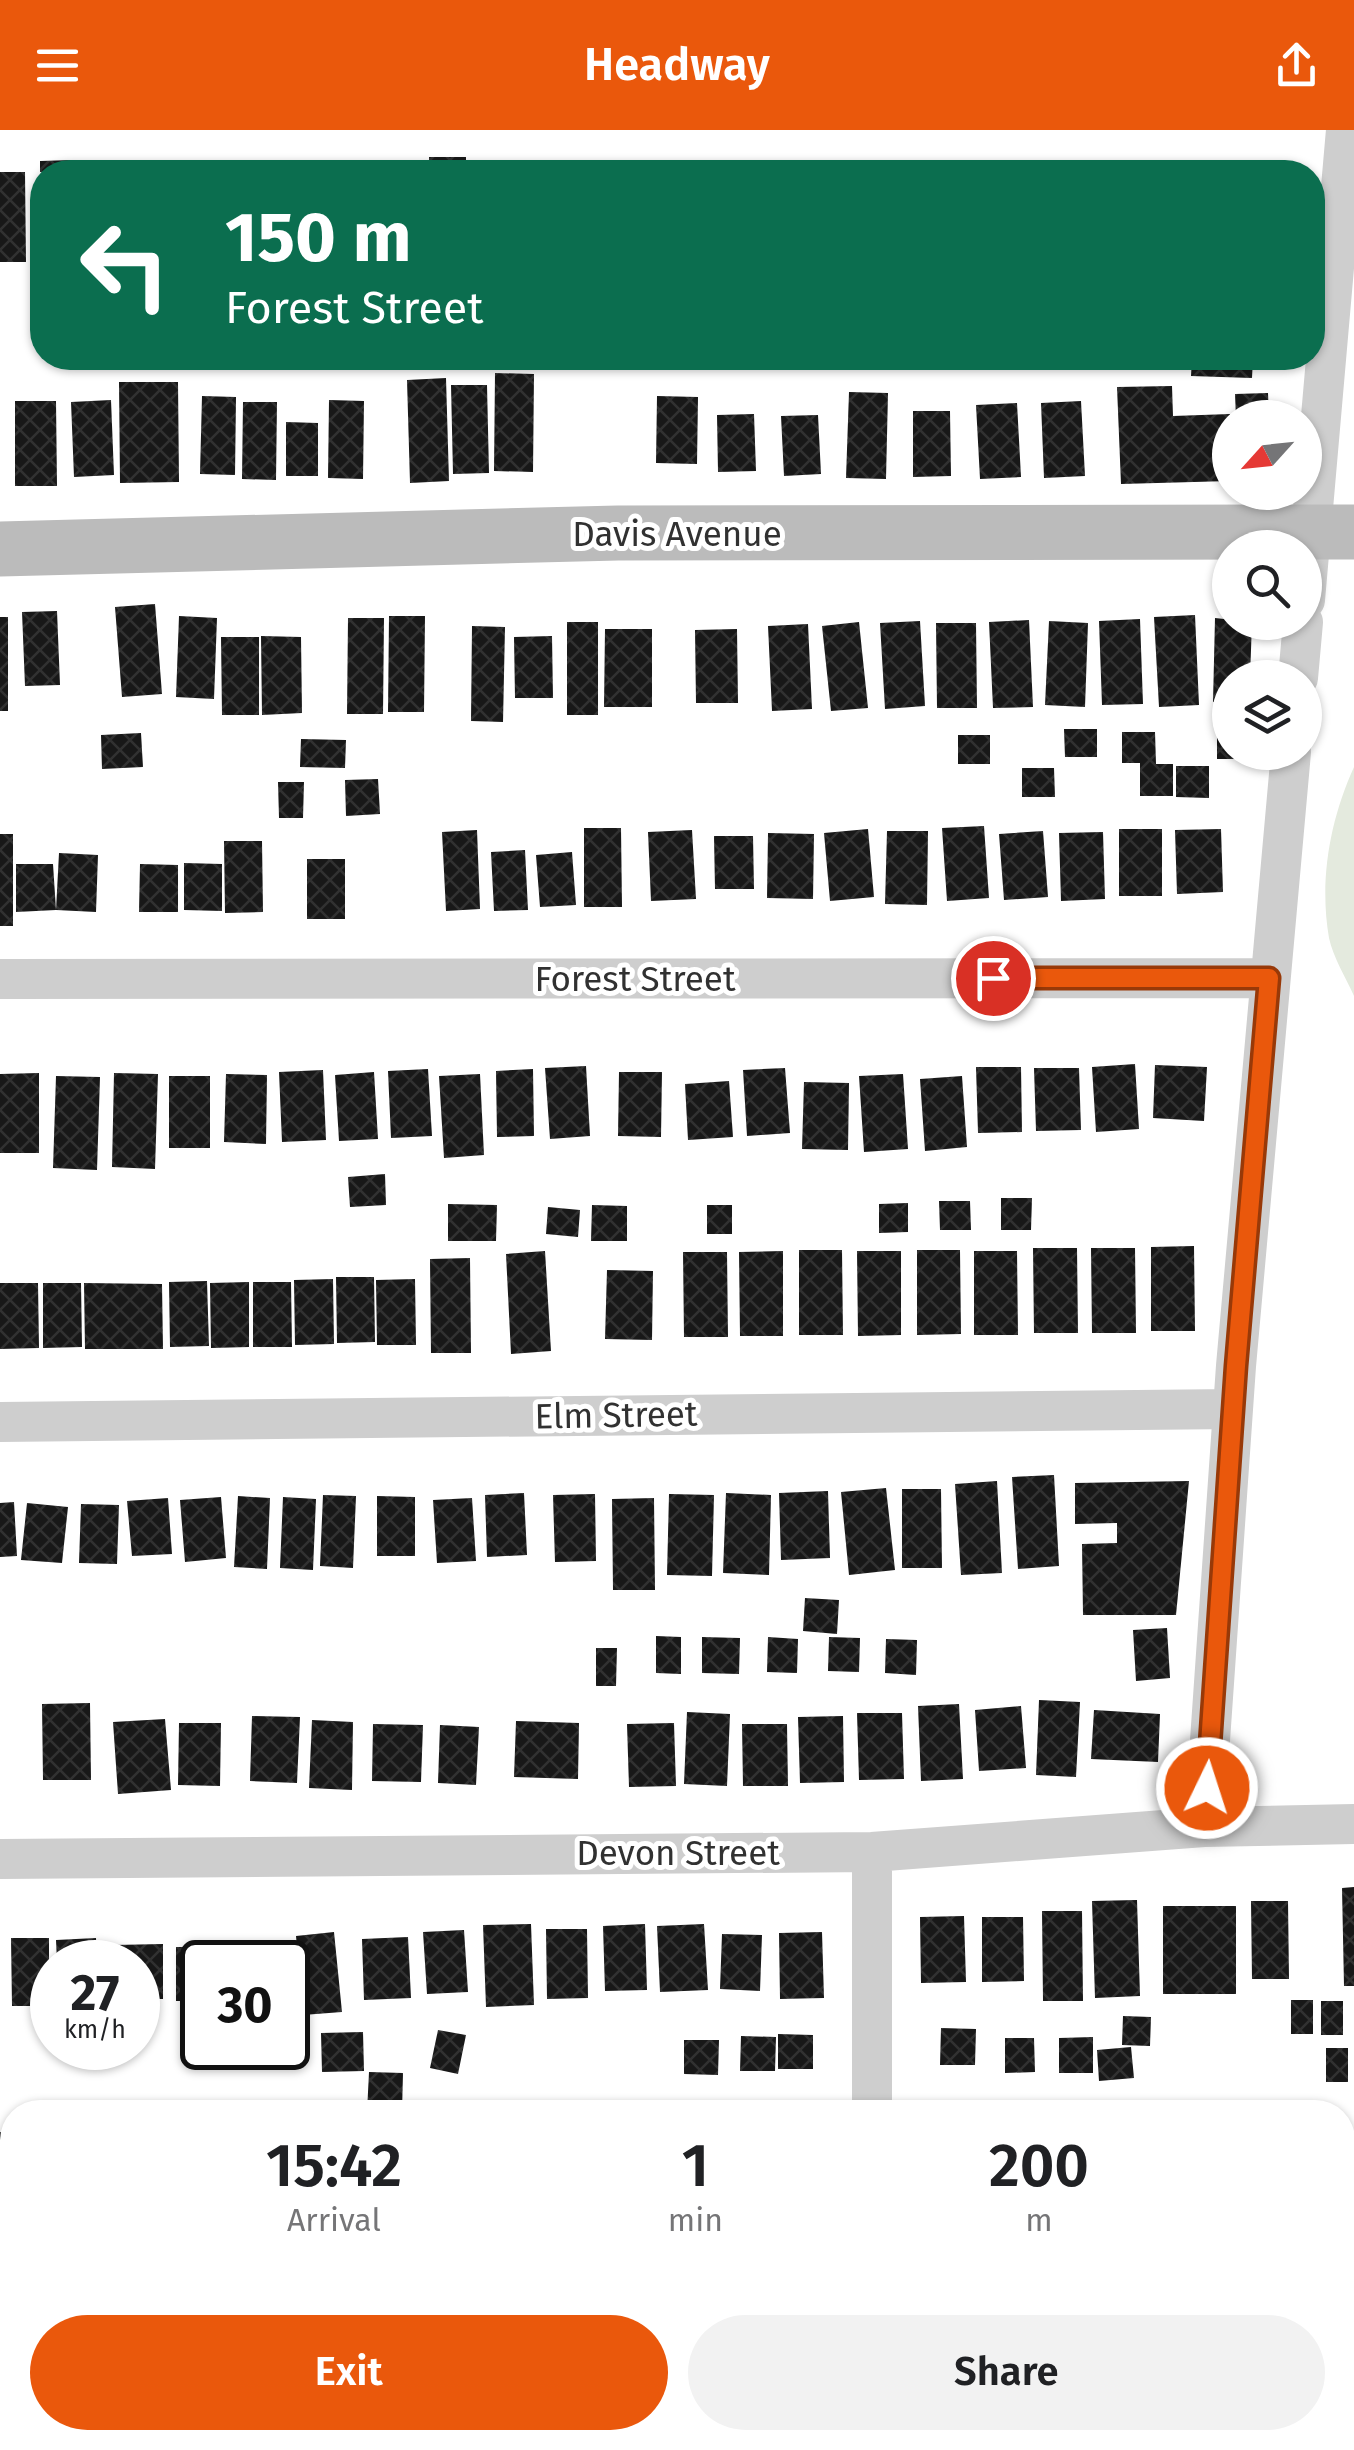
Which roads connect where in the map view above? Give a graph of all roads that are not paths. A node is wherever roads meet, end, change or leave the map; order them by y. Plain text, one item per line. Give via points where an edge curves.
1 (1346, 130) edge
2 (1333, 532) edge
3 (0, 548) edge
4 (1322, 559) edge
5 (1288, 770) edge
6 (1269, 978) junction
7 (0, 979) edge
8 (1232, 1409) junction
9 (0, 1422) edge
10 (1354, 1824) edge
11 (1204, 1827) junction
12 (872, 1852) junction
13 (0, 1859) edge
14 (872, 2100) edge

1 - 2 street
2 - 3 street, Davis Avenue via 618,533
2 - 4 street
5 - 6 street
6 - 7 street, Forest Street
6 - 8 street
8 - 9 street, Elm Street
8 - 11 street
10 - 11 street, Devon Street
11 - 12 street, Devon Street
12 - 13 street, Devon Street
12 - 14 street

